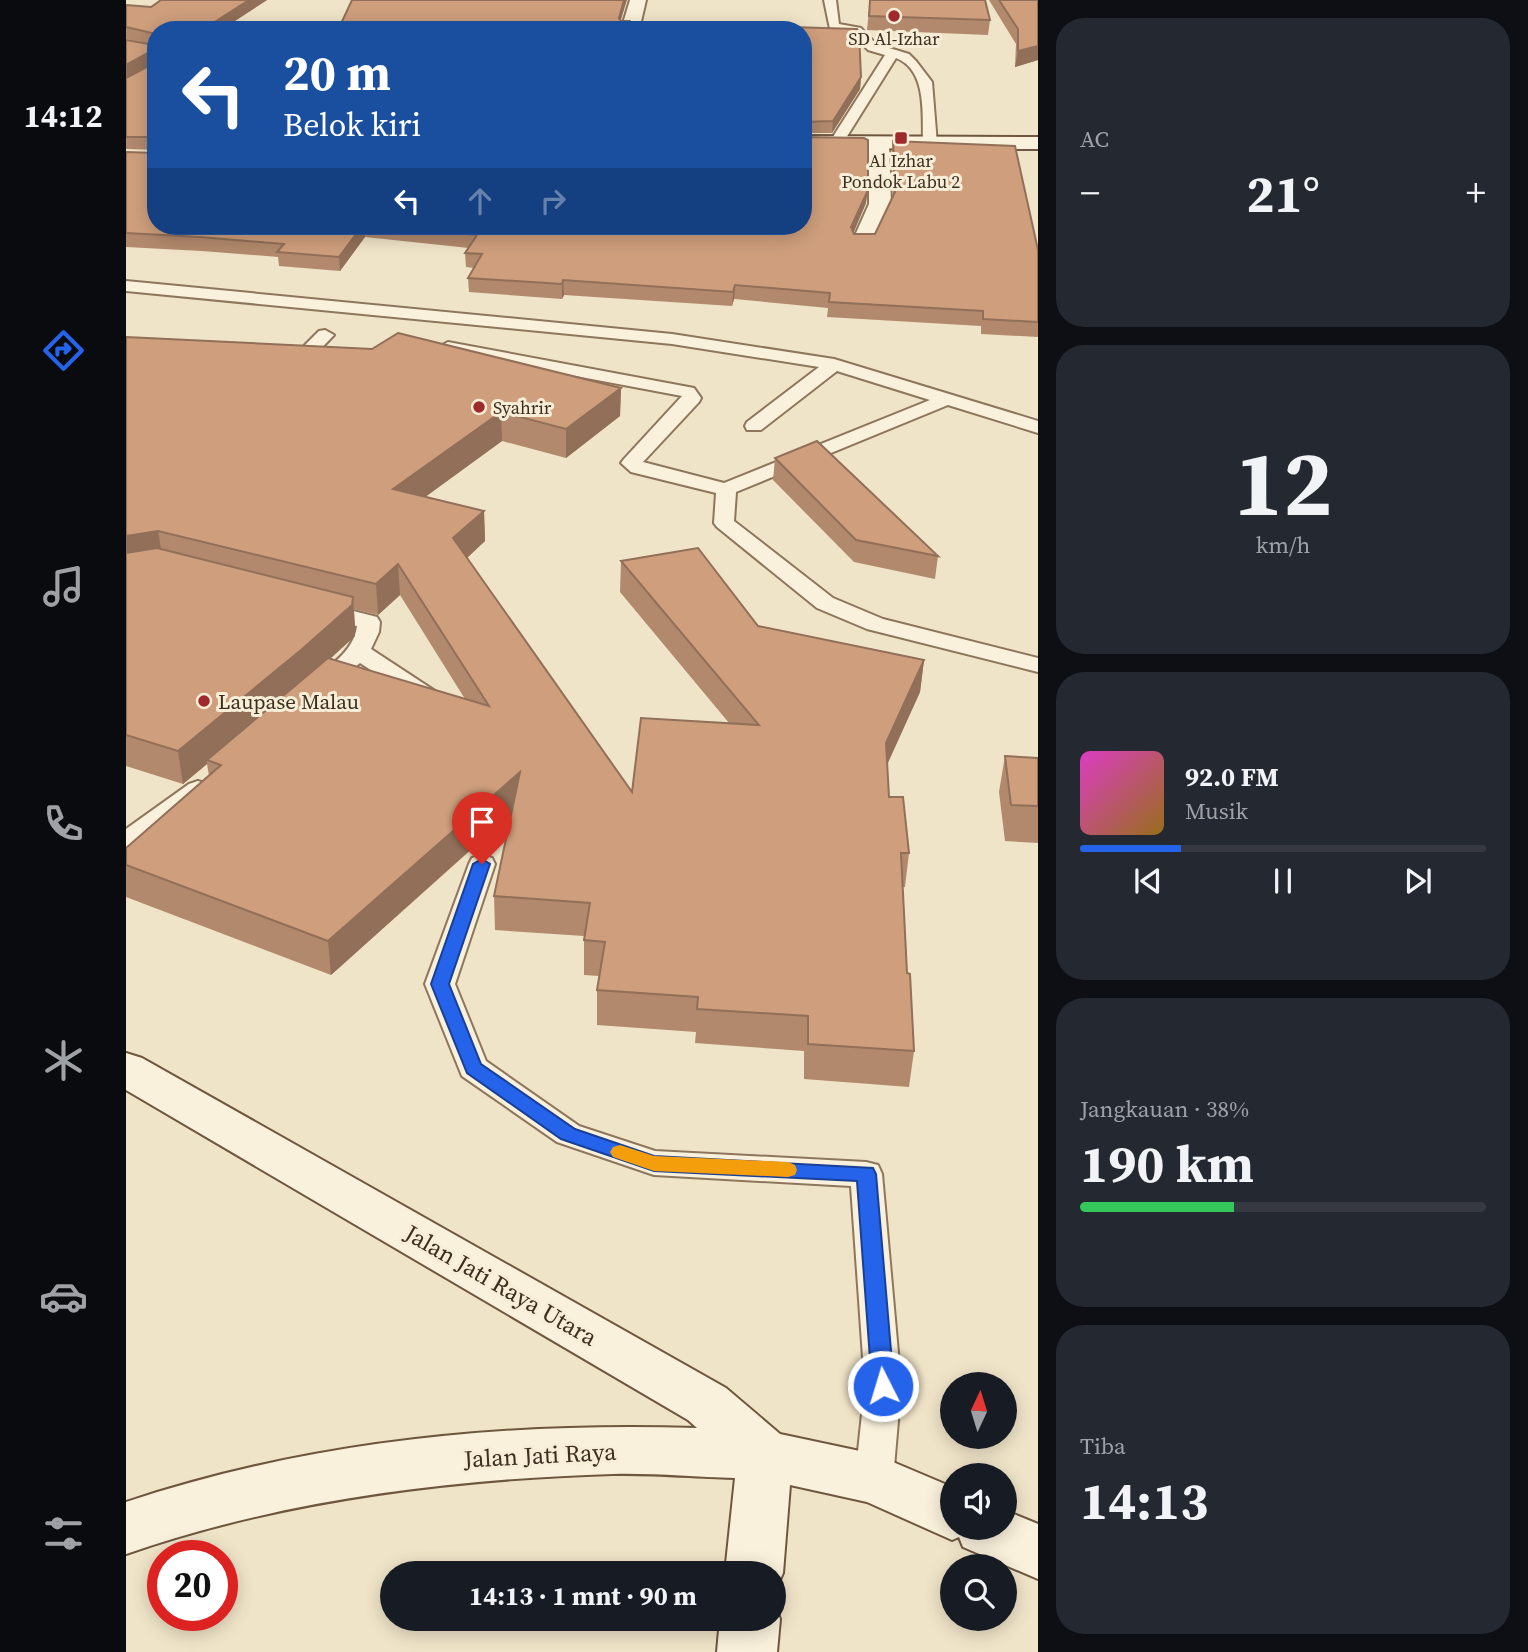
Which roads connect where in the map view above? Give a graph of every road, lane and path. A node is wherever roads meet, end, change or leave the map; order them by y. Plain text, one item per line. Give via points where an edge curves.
1 (638, 0) edge
2 (830, 0) edge
3 (632, 21) edge
4 (894, 53) junction
5 (812, 142) edge
6 (836, 143) junction
7 (878, 143) junction
8 (1038, 143) edge
9 (930, 144) junction
10 (863, 242) edge
11 (129, 291) edge
12 (325, 335) dead end
13 (446, 347) edge
14 (269, 361) edge
15 (834, 365) junction
16 (945, 400) junction
17 (754, 426) dead end
18 (1038, 427) edge
19 (726, 489) junction
20 (305, 606) edge
21 (358, 651) junction
22 (1038, 666) edge
23 (296, 705) edge
24 (450, 712) edge
25 (212, 778) edge
26 (126, 813) edge
27 (156, 820) junction
28 (126, 842) edge
29 (482, 864) dead end
30 (126, 1069) edge
31 (765, 1455) junction
32 (874, 1479) junction
33 (940, 1509) edge
34 (126, 1528) edge
35 (1010, 1540) edge
36 (1038, 1552) edge
37 (755, 1561) edge
38 (749, 1631) edge
39 (747, 1652) edge

1 - 3 street
2 - 4 lane via 834,27 857,31 872,47
4 - 6 lane via 887,57 882,81
4 - 9 lane via 912,64
5 - 6 street
6 - 7 street
7 - 9 street
7 - 10 street via 880,204
8 - 9 street
11 - 15 lane via 672,338
12 - 14 lane via 299,361
13 - 19 lane via 688,392 692,398 631,463
15 - 16 lane
15 - 17 lane
16 - 18 lane
16 - 19 lane
19 - 22 lane via 724,523 825,603 874,624
20 - 21 lane via 369,622 369,636
21 - 23 lane
21 - 24 lane
25 - 27 lane
26 - 27 lane
27 - 28 lane
29 - 32 lane via 440,984 473,1068 568,1134 654,1163 866,1174 883,1386
30 - 31 street, Jalan Jati Raya Utara via 707,1404
31 - 32 street, Jalan Jati Raya
31 - 34 street, Jalan Jati Raya via 615,1450 465,1457 314,1479
31 - 37 street
32 - 33 street, Jalan Jati Raya
35 - 36 street
38 - 39 street

